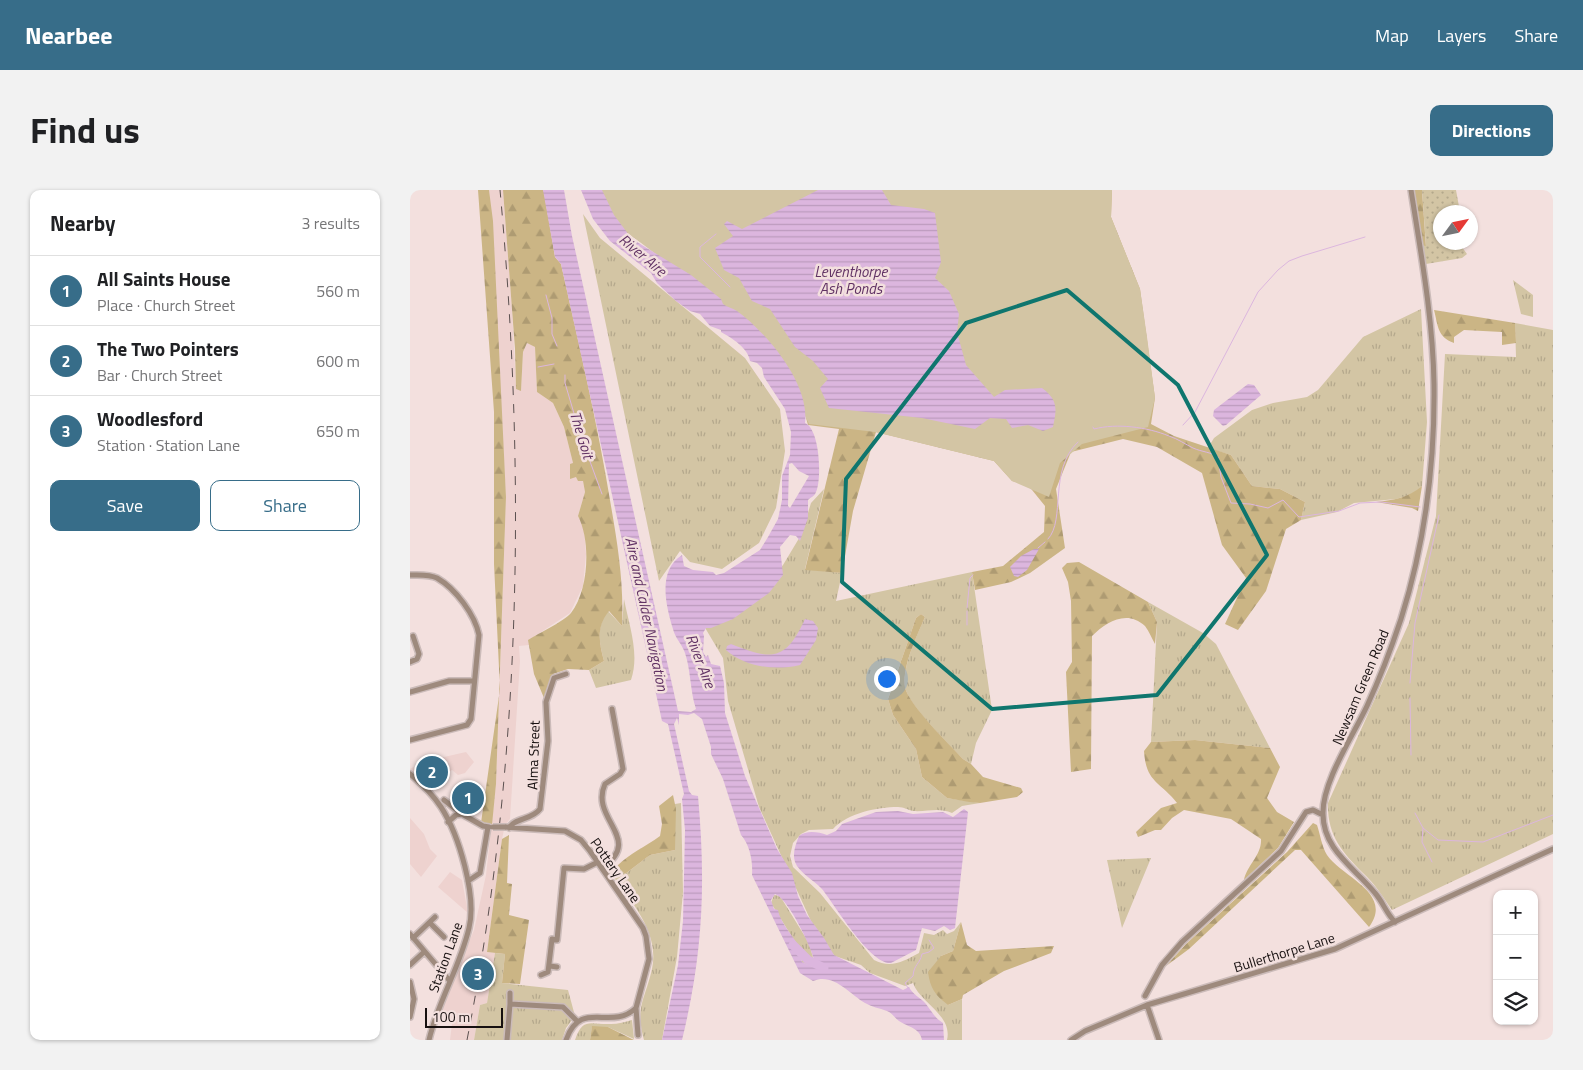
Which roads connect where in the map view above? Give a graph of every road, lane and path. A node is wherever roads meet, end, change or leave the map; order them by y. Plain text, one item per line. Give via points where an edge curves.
1 (1411, 190) edge
2 (410, 575) edge
3 (413, 636) dead end
4 (412, 661) edge
5 (566, 674) dead end
6 (473, 681) junction
7 (410, 692) edge
8 (612, 709) dead end
9 (410, 740) edge
10 (410, 774) edge
11 (444, 800) dead end
12 (462, 814) junction
13 (1323, 815) junction
14 (448, 822) junction
15 (488, 827) junction
16 (507, 828) junction
17 (1553, 849) edge
18 (598, 862) junction
19 (602, 868) junction
20 (468, 881) junction
21 (435, 917) dead end
22 (430, 922) junction
23 (1395, 922) junction
24 (412, 936) edge
25 (444, 937) dead end
26 (424, 952) junction
27 (410, 965) edge
28 (550, 966) junction
29 (557, 967) dead end
30 (541, 975) dead end
31 (449, 980) junction
32 (410, 982) edge
33 (510, 993) dead end
34 (1145, 996) dead end
35 (510, 1004) junction
36 (1147, 1005) junction
37 (636, 1008) junction
38 (410, 1017) edge
39 (577, 1021) junction
40 (638, 1035) dead end
41 (429, 1040) edge
42 (507, 1040) edge
43 (566, 1040) edge
44 (1071, 1040) edge
45 (1159, 1040) edge

1 - 13 street, Newsam Green Road via 1427,302 1434,383 1433,444 1422,538 1388,657 1328,784
2 - 6 street via 425,574 436,578 448,587 476,623 478,655
3 - 4 street via 419,652
5 - 16 street, Alma Street via 554,678 546,702 547,749 540,809 533,817
6 - 7 street via 449,681
6 - 9 street via 471,719 467,725
8 - 19 street via 623,769 605,784 602,794 608,821 620,848 617,856
10 - 14 street, Station Lane via 442,808
11 - 12 street
12 - 14 street
12 - 15 street
13 - 23 street via 1326,830 1340,858 1377,895
13 - 34 street via 1313,810 1306,812 1281,851 1182,942 1162,965
14 - 20 street, Station Lane
15 - 16 street, Pottery Lane, bridge
15 - 20 street via 480,873
16 - 18 street, Pottery Lane via 565,831 581,840
17 - 23 street, Bullerthorpe Lane
18 - 19 street, Pottery Lane
18 - 28 street via 584,869 564,868 557,940 552,940
19 - 37 street, Pottery Lane via 643,928 648,945 648,965
20 - 31 street, Station Lane via 472,899 470,924
21 - 22 street
22 - 24 street
22 - 25 street
23 - 36 street, Bullerthorpe Lane via 1313,958
24 - 26 street
26 - 27 street
26 - 31 street
28 - 29 street
28 - 30 street via 548,972
31 - 41 street, Station Lane
32 - 38 street via 414,999
33 - 35 street
35 - 39 street via 564,1007
35 - 42 street
36 - 44 street, Bullerthorpe Lane
36 - 45 street
37 - 39 street via 623,1017 587,1017
37 - 40 street, Pottery Lane
39 - 43 street

